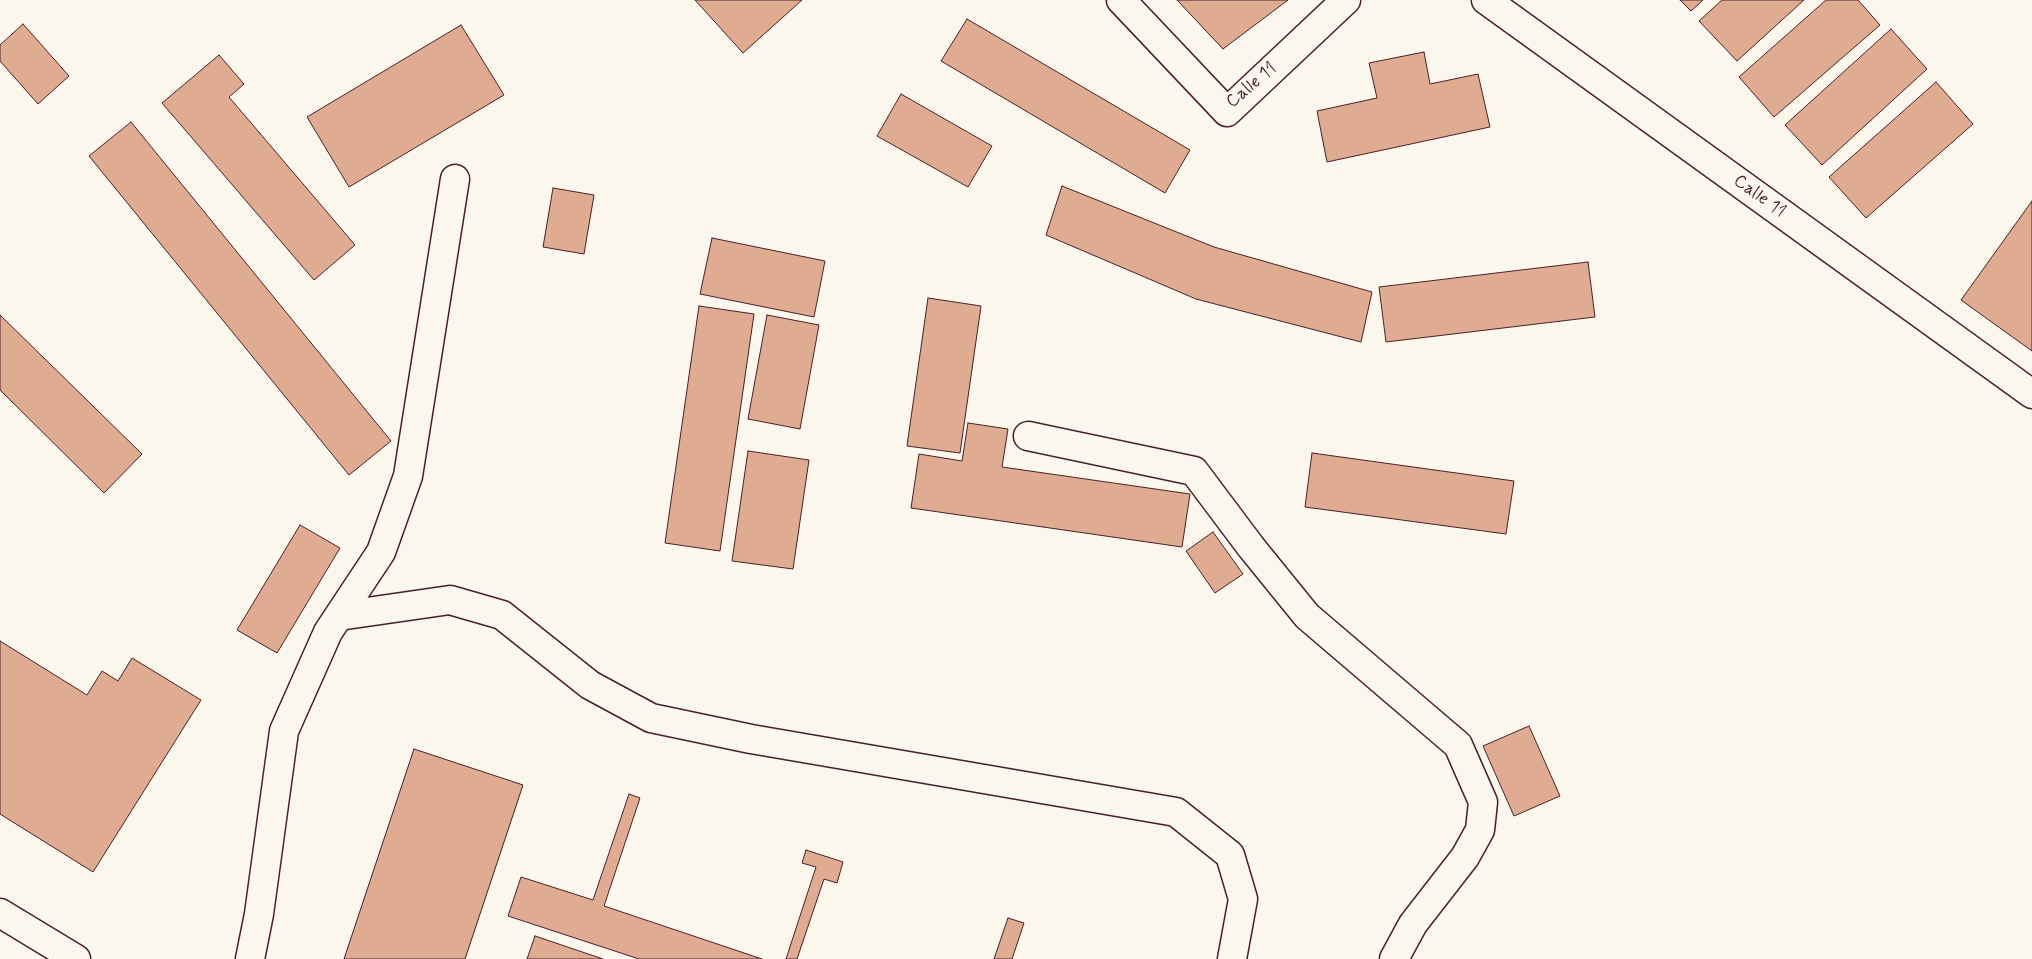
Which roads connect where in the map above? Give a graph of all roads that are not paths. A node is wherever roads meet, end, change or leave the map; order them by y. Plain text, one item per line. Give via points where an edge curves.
1 (1122, 0) edge
2 (1346, 0) edge
3 (1486, 0) edge
4 (455, 179) dead end
5 (2032, 394) edge
6 (1028, 436) dead end
7 (339, 616) junction
8 (0, 913) edge
9 (76, 959) edge
10 (250, 959) edge
11 (1232, 959) edge
12 (1394, 959) edge

1 - 2 street, Calle 11 via 1227,112
3 - 5 street, Calle 11
4 - 7 street via 408,476 381,552
6 - 12 street via 1194,471 1307,616 1458,745 1483,802 1480,830 1465,857 1413,924
7 - 10 street via 328,632 284,732
7 - 11 street via 450,600 502,615 590,685 651,718 751,739 1176,812 1230,855 1243,899
8 - 9 street

